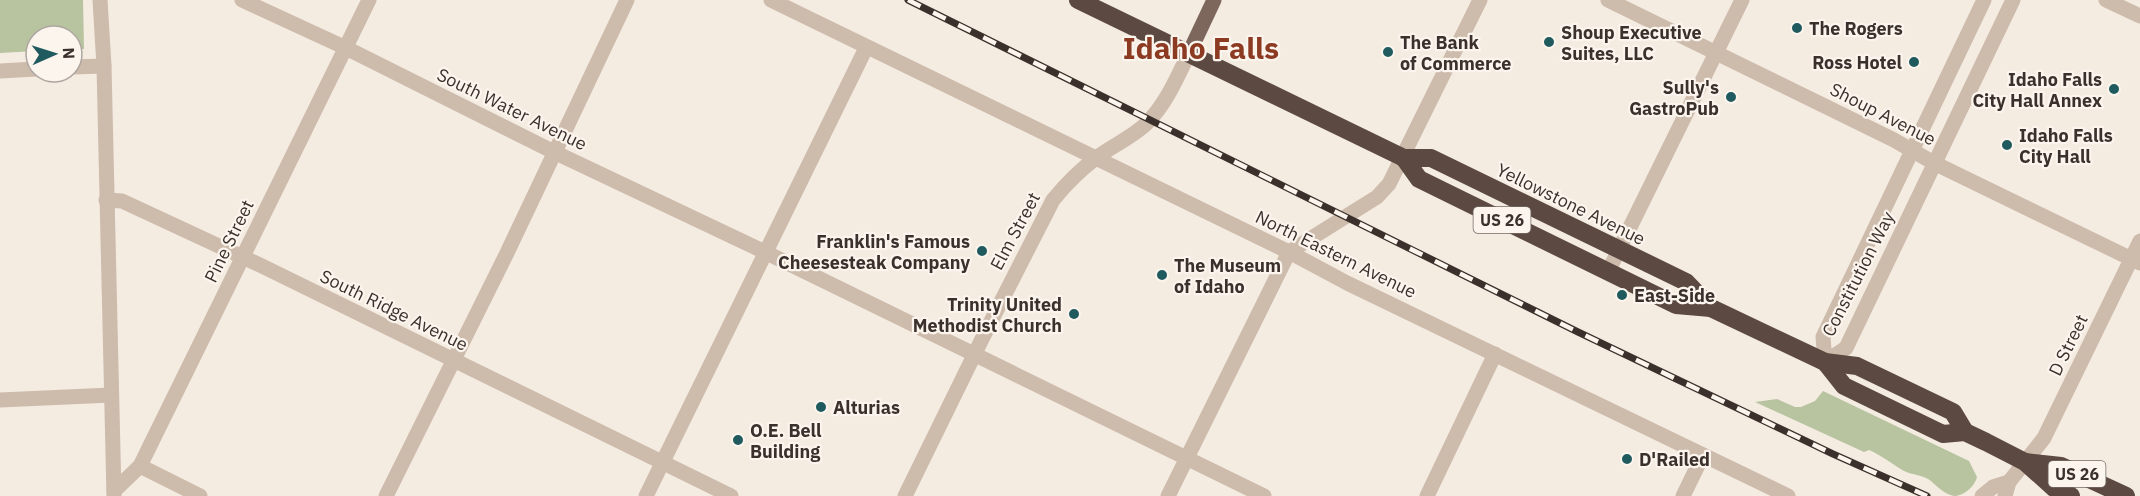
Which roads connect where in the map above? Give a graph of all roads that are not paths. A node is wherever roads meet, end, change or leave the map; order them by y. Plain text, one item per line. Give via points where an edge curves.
1 (100, 0) edge
2 (242, 0) edge
3 (369, 0) edge
4 (627, 0) edge
5 (771, 0) edge
6 (1078, 0) edge
7 (1214, 0) edge
8 (1480, 0) edge
9 (1608, 0) edge
10 (1743, 0) edge
11 (1984, 0) edge
12 (2013, 0) edge
13 (2106, 0) edge
14 (2140, 16) edge
15 (346, 48) junction
16 (866, 48) junction
17 (1189, 53) junction
18 (1716, 54) junction
19 (104, 66) junction
20 (84, 67) edge
21 (24, 70) edge
22 (0, 71) edge
23 (1911, 150) junction
24 (554, 152) junction
25 (1096, 158) junction
26 (1404, 158) junction
27 (1934, 163) junction
28 (106, 200) junction
29 (2140, 241) edge
30 (1618, 250) junction
31 (765, 252) junction
32 (1289, 252) junction
33 (244, 258) junction
34 (2136, 261) edge
35 (1608, 272) junction
36 (1711, 308) junction
37 (1495, 354) junction
38 (974, 356) junction
39 (453, 361) junction
40 (1826, 362) junction
41 (111, 395) junction
42 (0, 400) edge
43 (1702, 455) junction
44 (1186, 458) junction
45 (2025, 462) junction
46 (663, 463) junction
47 (140, 466) junction
48 (2007, 489) edge
49 (114, 493) edge
50 (200, 496) edge
51 (386, 496) edge
52 (646, 496) edge
53 (731, 496) edge
54 (905, 496) edge
55 (1168, 496) edge
56 (1264, 496) edge
57 (1427, 496) edge
58 (1683, 496) edge
59 (1788, 496) edge
60 (1982, 496) edge
61 (2071, 496) edge
62 (2126, 496) edge

1 - 19 street
2 - 15 street, South Water Avenue
3 - 15 street, Pine Street
4 - 24 street
5 - 16 street, North Eastern Avenue
6 - 17 highway, Yellowstone Avenue
7 - 17 main road
8 - 26 street
9 - 18 street, Shoup Avenue
10 - 18 street
11 - 23 street, Constitution Way
12 - 27 street, Constitution Way
13 - 14 street
15 - 24 street, South Water Avenue
15 - 33 street, Pine Street
16 - 25 street, North Eastern Avenue
16 - 31 street
17 - 25 street, Elm Street via 1169,94 1150,119
17 - 26 highway, Yellowstone Avenue / US 26
18 - 23 street, Shoup Avenue
18 - 30 street
19 - 20 street
19 - 28 street
21 - 22 street
23 - 27 street, Shoup Avenue
23 - 40 street, Constitution Way via 1823,338
24 - 31 street, South Water Avenue
24 - 39 street
25 - 32 street, North Eastern Avenue
25 - 38 street, Elm Street via 1053,200
26 - 30 highway, Yellowstone Avenue / US 26 via 1431,158
26 - 32 street via 1377,197
26 - 35 highway, Yellowstone Avenue / US 26 via 1419,179
27 - 34 street, Shoup Avenue
27 - 40 street, Constitution Way via 1846,348
28 - 33 street, South Ridge Avenue via 122,201
28 - 41 street
29 - 34 street, D Street
30 - 35 street
30 - 36 highway, Yellowstone Avenue / US 26 via 1686,282
31 - 38 street, South Water Avenue
31 - 46 street
32 - 37 street, North Eastern Avenue
32 - 44 street
33 - 39 street, South Ridge Avenue
33 - 47 street, Pine Street
34 - 45 street, D Street via 2044,438
35 - 36 highway, Yellowstone Avenue / US 26 via 1676,305
36 - 40 highway, Yellowstone Avenue / US 26
37 - 43 street, North Eastern Avenue
37 - 57 street
38 - 44 street, South Water Avenue
38 - 54 street, Elm Street
39 - 46 street, South Ridge Avenue
39 - 51 street
40 - 45 highway, Yellowstone Avenue / US 26 via 1857,366 1953,412 1965,432
41 - 42 street
41 - 49 street
43 - 58 street
43 - 59 street, North Eastern Avenue
44 - 55 street
44 - 56 street, South Water Avenue
45 - 48 street, D Street
45 - 61 highway, Yellowstone Avenue / US 26 via 2054,488
45 - 62 highway, Yellowstone Avenue / US 26 via 2061,466
46 - 52 street
46 - 53 street, South Ridge Avenue
47 - 49 street, Pine Street
47 - 50 street
48 - 60 street via 1993,487

